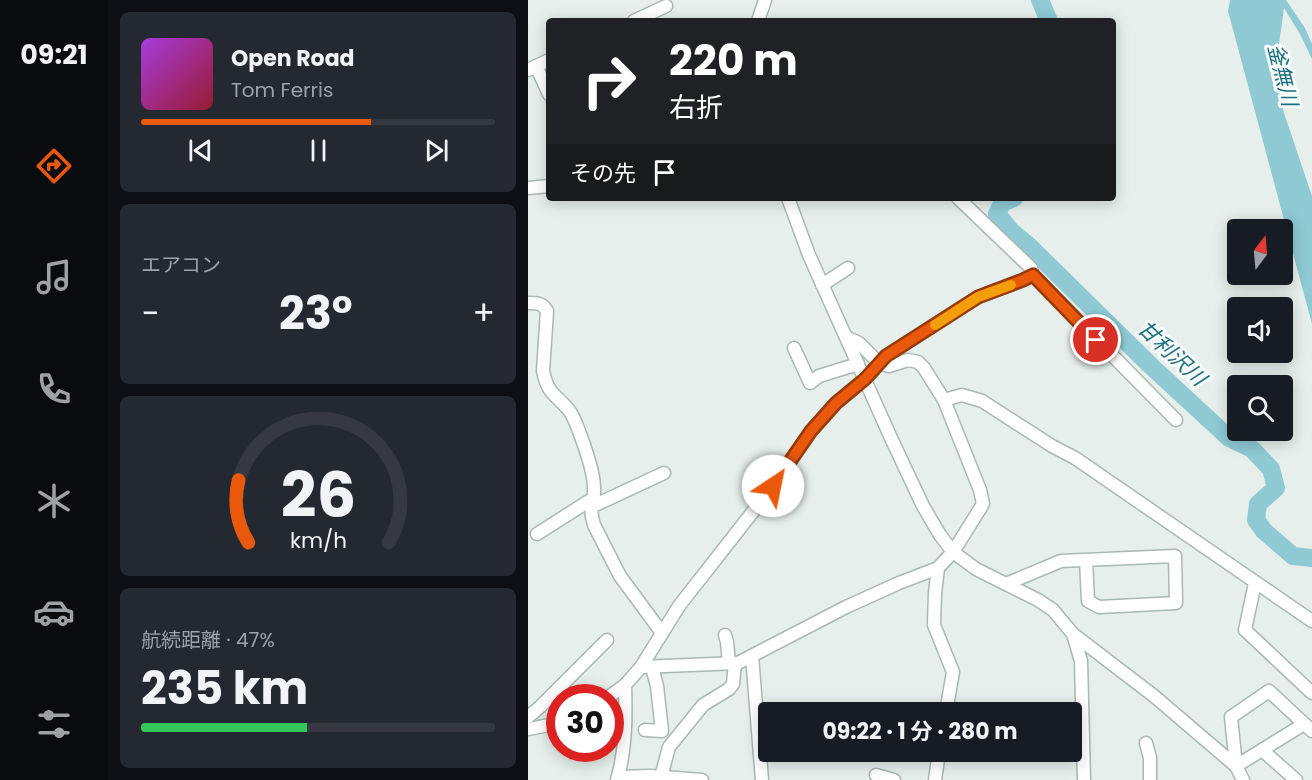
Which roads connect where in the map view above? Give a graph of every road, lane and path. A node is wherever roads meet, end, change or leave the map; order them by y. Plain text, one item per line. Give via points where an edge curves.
1 (765, 0) edge
2 (666, 6) dead end
3 (640, 18) edge
4 (759, 18) edge
5 (546, 61) edge
6 (532, 68) edge
7 (546, 87) edge
8 (546, 186) edge
9 (528, 188) edge
10 (789, 201) edge
11 (961, 201) edge
12 (848, 268) dead end
13 (1033, 275) junction
14 (822, 285) junction
15 (528, 303) edge
16 (846, 337) junction
17 (794, 348) dead end
18 (879, 363) junction
19 (858, 364) junction
20 (865, 379) junction
21 (944, 400) junction
22 (1176, 420) dead end
23 (664, 473) dead end
24 (591, 503) junction
25 (537, 534) dead end
26 (953, 552) junction
27 (1086, 560) junction
28 (938, 568) junction
29 (1255, 583) junction
30 (1006, 584) junction
31 (1312, 621) edge
32 (662, 633) junction
33 (1073, 634) junction
34 (725, 635) dead end
35 (607, 640) dead end
36 (752, 656) junction
37 (732, 663) junction
38 (646, 667) junction
39 (626, 685) joint
40 (1312, 693) edge
41 (948, 702) edge
42 (528, 717) edge
43 (546, 726) edge
44 (1308, 728) edge
45 (528, 729) edge
46 (645, 730) dead end
47 (1146, 744) dead end
48 (1262, 750) junction
49 (938, 762) edge
50 (1236, 766) junction
51 (876, 775) dead end
52 (661, 777) junction
53 (618, 778) edge
54 (702, 780) edge
55 (762, 780) edge
56 (894, 780) edge
57 (935, 780) edge
58 (1084, 780) edge
59 (1150, 780) edge
60 (1243, 780) edge
61 (1296, 780) edge

1 - 4 street
2 - 3 street
5 - 6 street
6 - 7 street
8 - 9 street
10 - 14 street
11 - 13 street via 1031,268
12 - 14 street
13 - 18 street via 978,297
13 - 22 street
14 - 16 street
15 - 24 street via 539,303 547,311 545,380 550,392 569,410 580,433 592,475
16 - 18 street
16 - 19 street
17 - 19 street via 810,383 819,376
18 - 20 street
18 - 21 street via 889,366 908,360 918,362
19 - 20 street
20 - 26 street via 923,506
20 - 32 street via 811,431
21 - 26 street via 983,504
21 - 29 street via 962,395 982,401 1084,465
23 - 24 street
24 - 25 street
24 - 32 street via 594,525 620,576
26 - 28 street
26 - 30 street
27 - 27 street via 1175,556 1176,603 1099,607 1088,601
27 - 30 street via 1061,561
28 - 36 street via 846,607
28 - 41 street via 934,625 953,672
29 - 31 street
29 - 40 street via 1245,630
30 - 33 street via 1053,610
32 - 38 street
33 - 50 street
33 - 58 street via 1081,661
34 - 37 street
35 - 42 street
36 - 37 street
36 - 55 street
37 - 38 street
37 - 52 street via 733,684 703,705 669,747
38 - 39 street
38 - 46 street via 657,686 662,731
39 - 53 street via 626,722
43 - 45 street
44 - 48 street
44 - 50 street via 1269,691 1231,717
47 - 59 street
48 - 50 street
48 - 61 street
49 - 57 street
50 - 60 street
51 - 56 street
52 - 53 street
52 - 54 street

